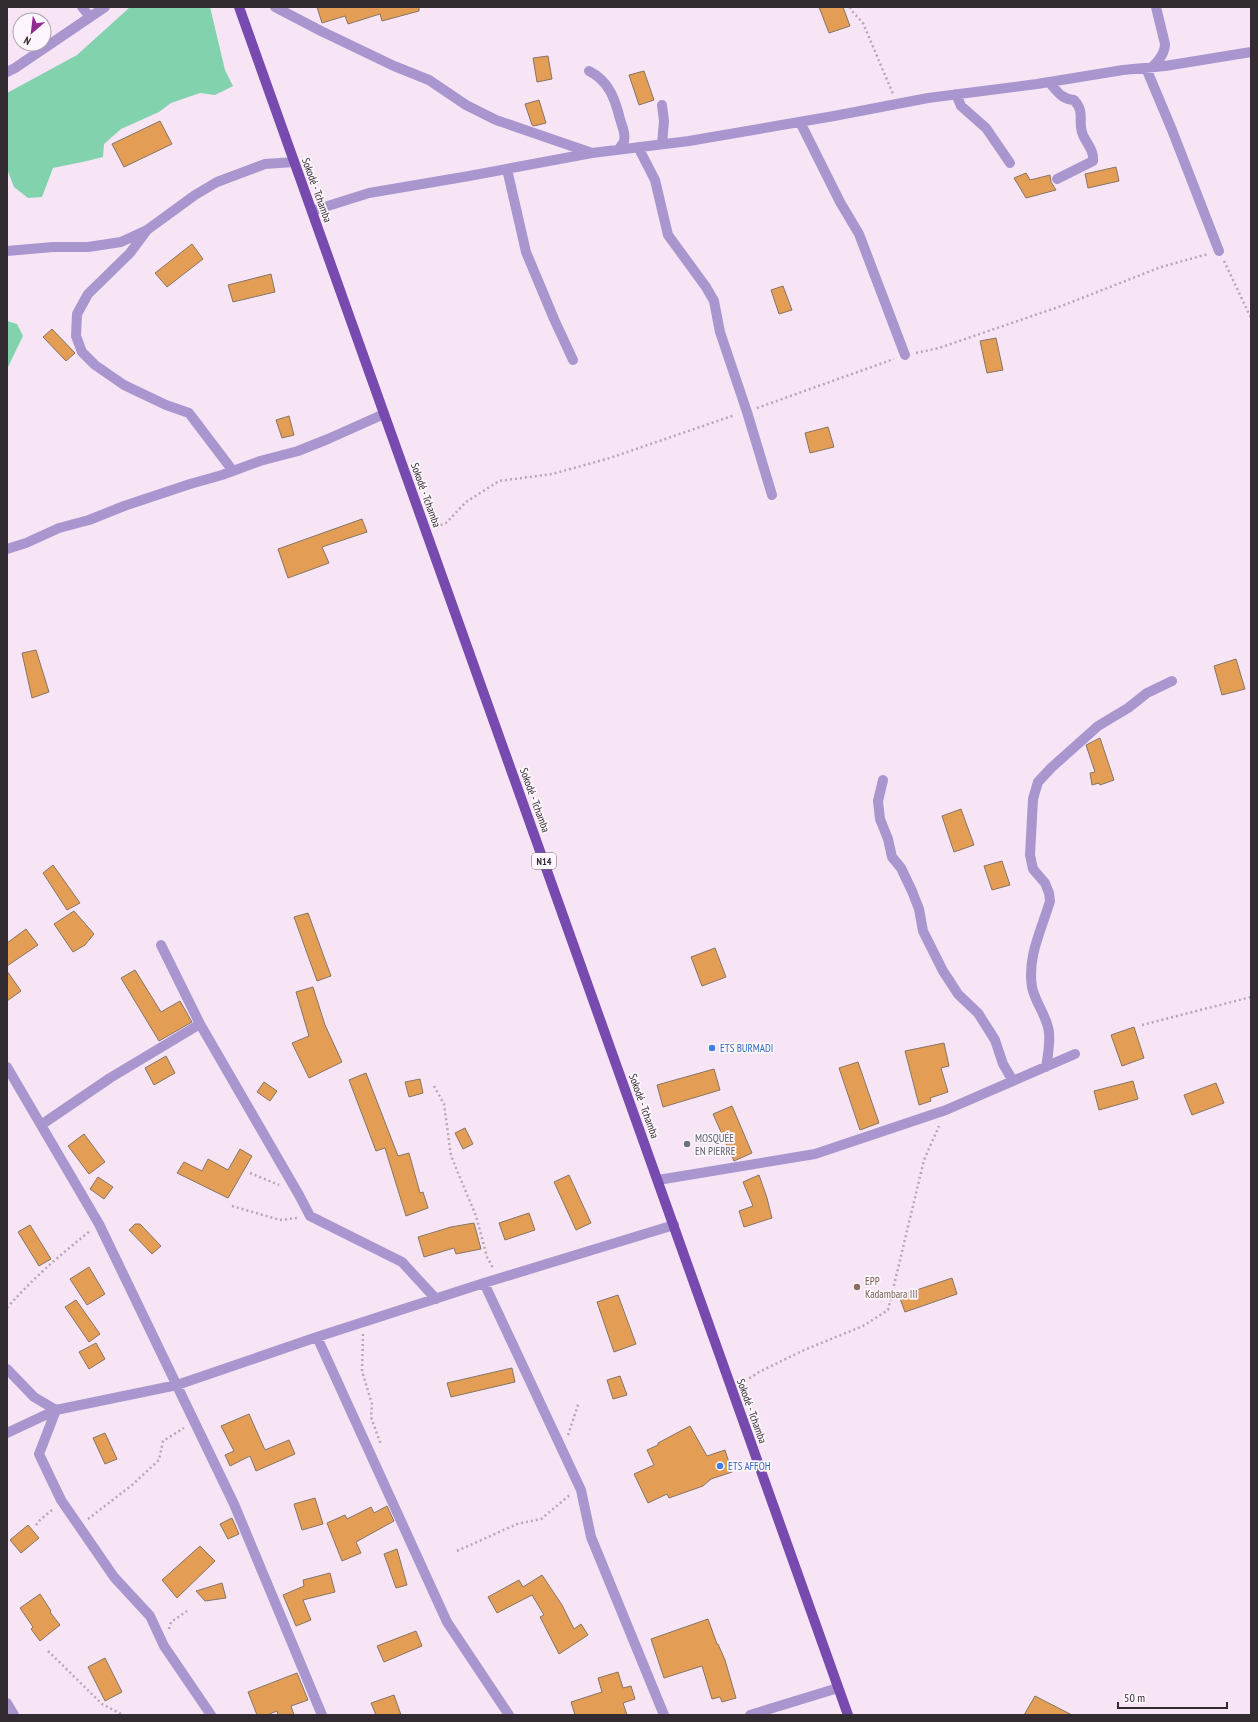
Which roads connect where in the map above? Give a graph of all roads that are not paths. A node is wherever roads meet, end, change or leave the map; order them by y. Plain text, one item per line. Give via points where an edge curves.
1 (82, 7) edge
2 (105, 7) edge
3 (239, 7) edge
4 (274, 7) edge
5 (1156, 7) edge
6 (90, 17) junction
7 (1251, 52) edge
8 (1149, 67) junction
9 (589, 71) dead end
10 (7, 72) edge
11 (1049, 82) junction
12 (956, 94) junction
13 (662, 105) dead end
14 (800, 122) junction
15 (662, 144) junction
16 (638, 147) junction
17 (619, 149) junction
18 (592, 153) junction
19 (294, 162) junction
20 (1010, 163) dead end
21 (508, 169) junction
22 (1057, 179) dead end
23 (312, 211) junction
24 (147, 230) junction
25 (7, 251) edge
26 (1220, 251) road end
27 (904, 356) road end
28 (573, 360) dead end
29 (384, 414) junction
30 (233, 471) junction
31 (772, 495) dead end
32 (7, 548) edge
33 (1172, 681) dead end
34 (883, 780) dead end
35 (160, 945) dead end
36 (200, 1024) junction
37 (1075, 1054) dead end
38 (7, 1067) edge
39 (1046, 1067) junction
40 (1013, 1081) junction
41 (41, 1124) junction
42 (658, 1180) junction
43 (674, 1225) junction
44 (484, 1283) junction
45 (436, 1299) junction
46 (317, 1337) junction
47 (7, 1369) edge
48 (177, 1385) junction
49 (56, 1410) junction
50 (7, 1432) edge
51 (838, 1688) junction
52 (7, 1703) edge
53 (14, 1715) edge
54 (211, 1715) edge
55 (322, 1715) edge
56 (509, 1715) edge
57 (664, 1715) edge
58 (750, 1715) edge
59 (848, 1715) edge

1 - 6 street
2 - 6 street
3 - 19 main road, Sokodé - Tchamba / N14
4 - 18 street via 394,66 429,80 466,105 496,120
5 - 8 street via 1165,48 1157,62
6 - 10 street
7 - 8 street
8 - 11 street
8 - 26 street
9 - 17 street via 603,81 615,99 624,132 624,141
11 - 12 street
11 - 22 street via 1059,95 1078,104 1082,112 1080,123 1083,135 1092,149 1093,158 1089,164
12 - 14 street
12 - 20 street via 961,106 986,128
13 - 15 street
14 - 15 street
14 - 27 street via 858,234
15 - 16 street
16 - 17 street
16 - 31 street via 655,180 668,235 714,301 720,332
17 - 18 street
18 - 21 street
19 - 23 main road, Sokodé - Tchamba / N14
19 - 24 street via 264,164 217,182
21 - 23 street via 369,193
21 - 28 street via 526,252
23 - 29 main road, Sokodé - Tchamba / N14
24 - 25 street via 121,242 95,246
24 - 30 street via 130,253 88,294 77,314 76,336 82,352 95,365 124,385 189,413
29 - 30 street via 328,440
29 - 42 main road, Sokodé - Tchamba / N14
30 - 32 street via 59,528 26,543
33 - 39 street via 1147,693 1098,726 1038,782 1032,813 1030,855 1033,869 1045,883 1050,901 1033,952 1031,971 1032,987 1049,1033
34 - 40 street via 878,801 880,819 892,857 901,868 919,909 923,931 943,972 958,994 978,1013 996,1040 1003,1064
35 - 36 street
36 - 41 street via 110,1078
36 - 45 street via 310,1216 402,1262
37 - 39 street
38 - 41 street
39 - 40 street
40 - 42 street via 946,1110 814,1154
41 - 48 street via 99,1224
42 - 43 main road, Sokodé - Tchamba / N14
43 - 44 street
43 - 51 main road, Sokodé - Tchamba / N14
44 - 45 street
44 - 57 street via 581,1490 591,1537
45 - 46 street
46 - 48 street
46 - 56 street via 447,1622
47 - 49 street via 34,1397
48 - 49 street
48 - 55 street via 234,1504
49 - 50 street
49 - 54 street via 39,1454 64,1504 114,1577 150,1616 164,1646
51 - 58 street
51 - 59 main road, Sokodé - Tchamba / N14
52 - 53 street

